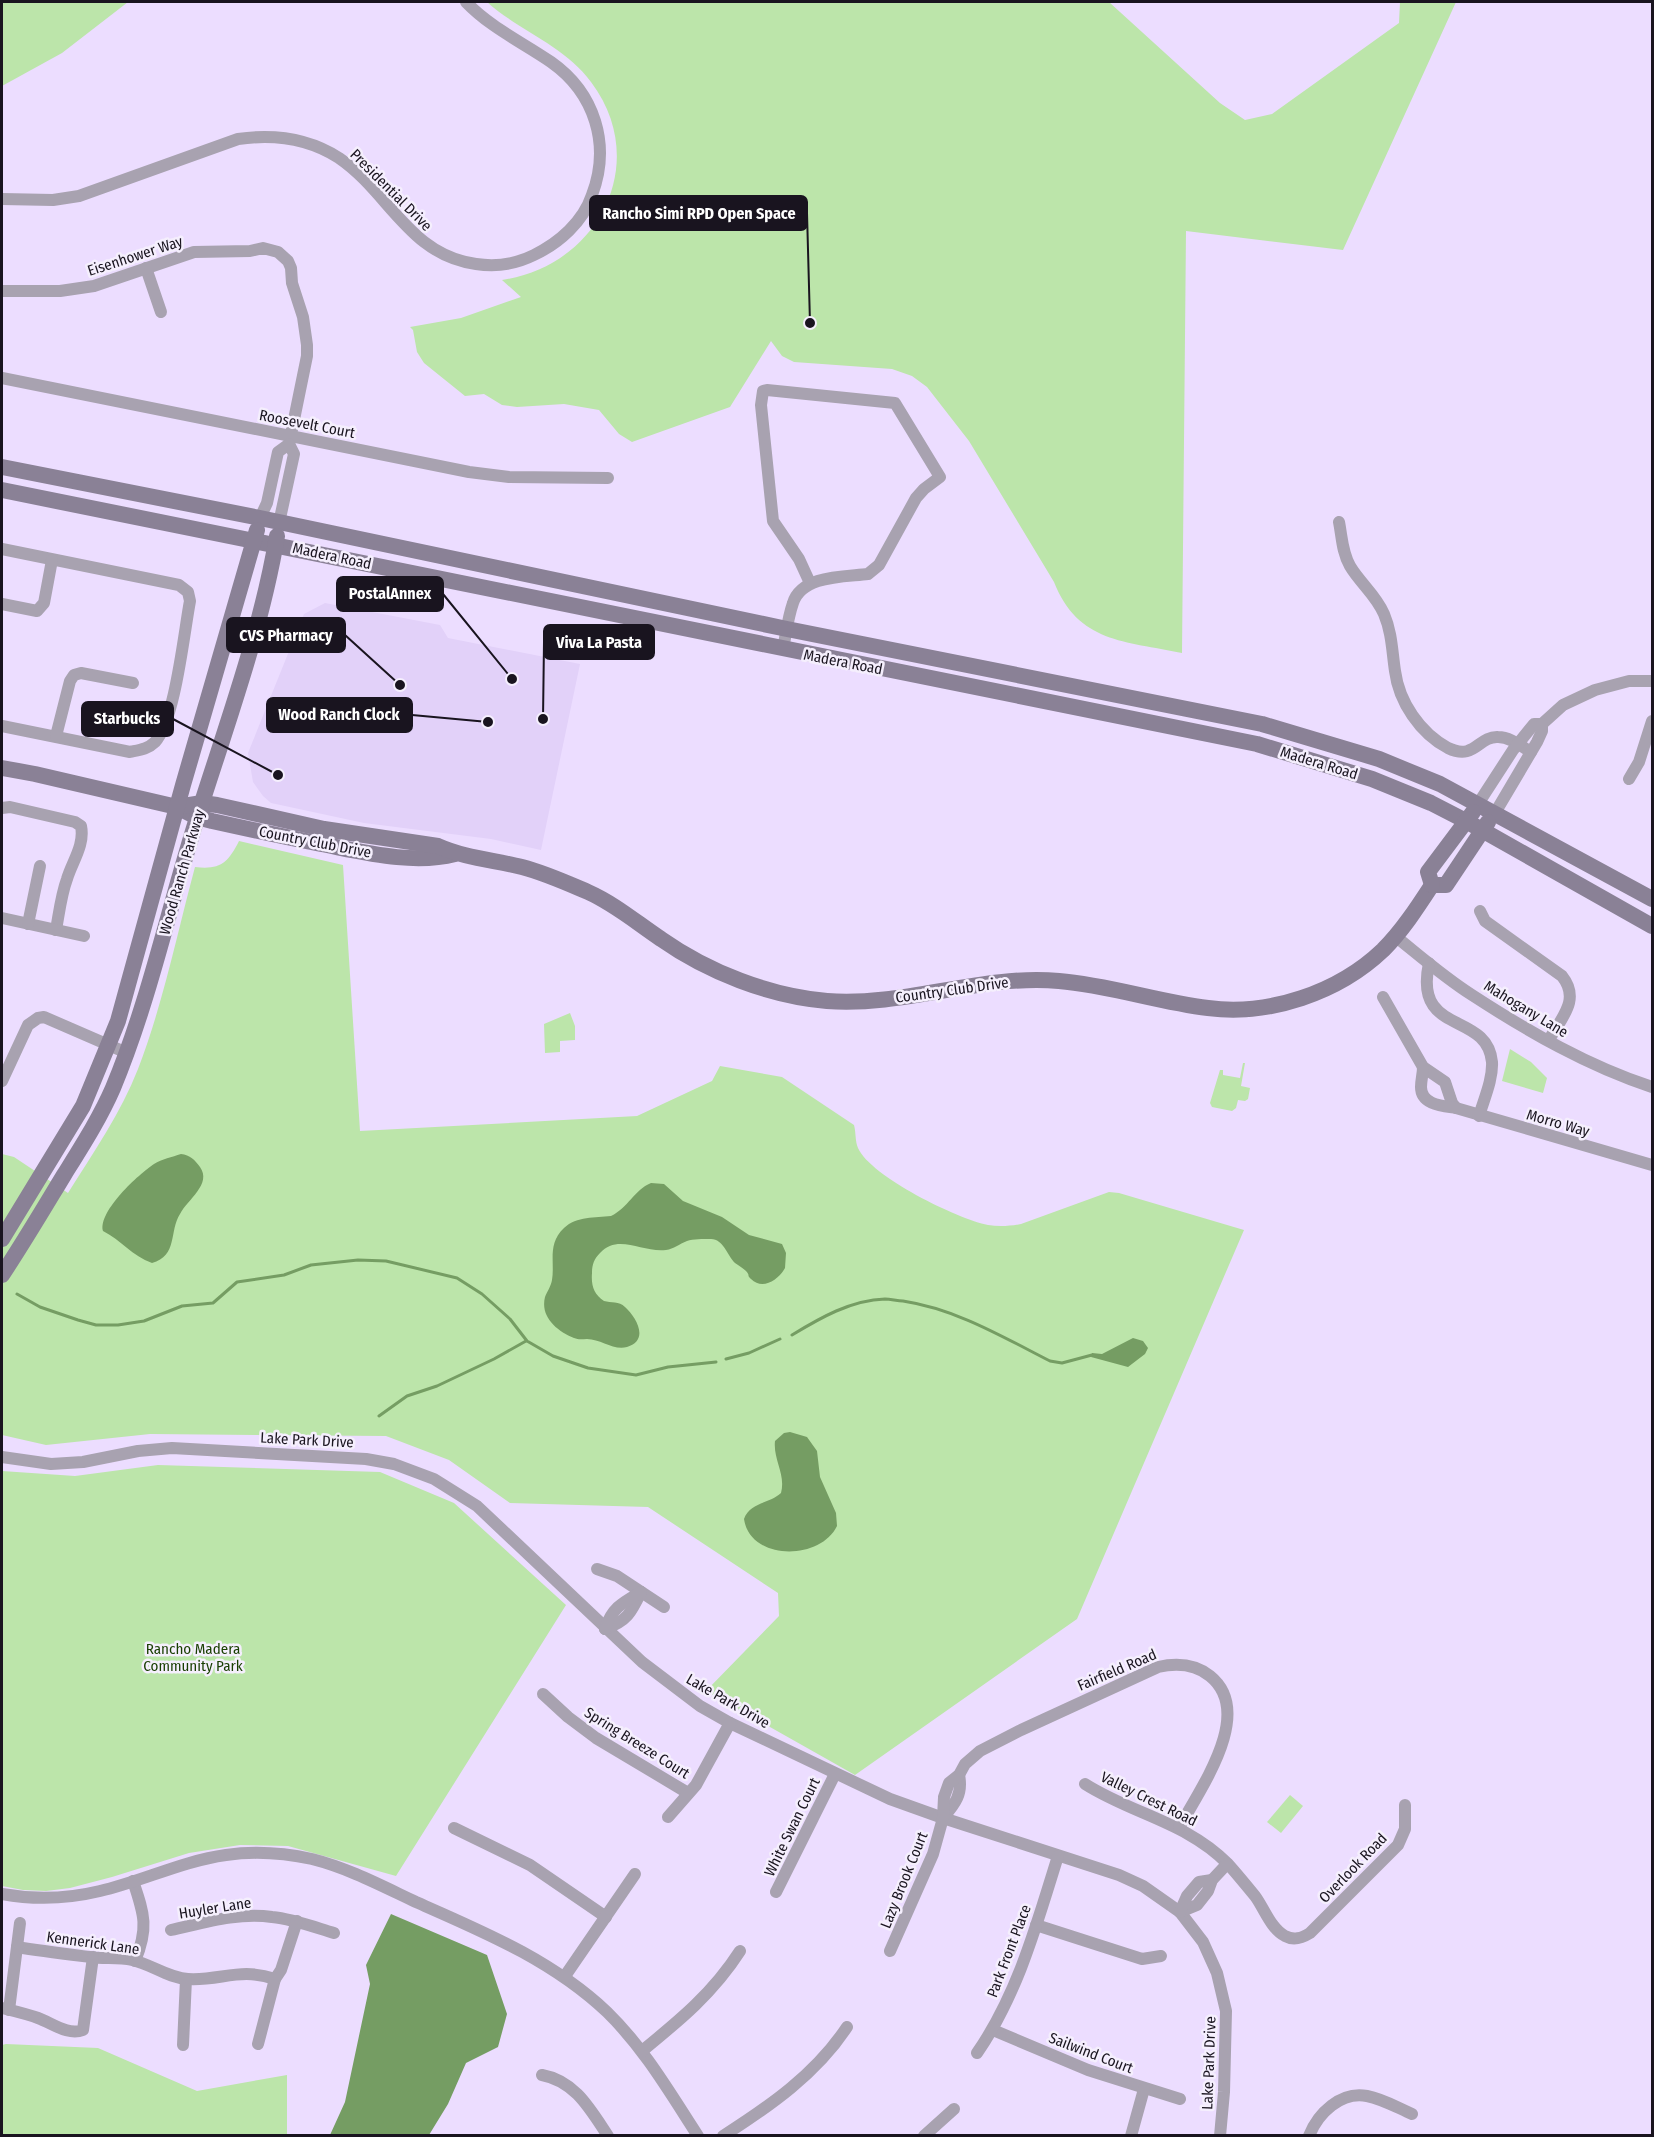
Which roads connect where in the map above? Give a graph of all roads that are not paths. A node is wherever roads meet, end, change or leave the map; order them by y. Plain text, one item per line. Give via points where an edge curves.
1 (466, 2) edge
2 (2, 199) edge
3 (278, 252) joint
4 (146, 268) junction
5 (2, 291) edge
6 (161, 312) dead end
7 (2, 378) edge
8 (290, 440) junction
9 (2, 467) edge
10 (608, 478) dead end
11 (2, 490) edge
12 (260, 519) junction
13 (1339, 522) dead end
14 (279, 523) junction
15 (255, 540) junction
16 (276, 545) junction
17 (2, 549) edge
18 (52, 560) junction
19 (810, 584) junction
20 (2, 604) edge
21 (787, 629) junction
22 (783, 650) junction
23 (1653, 681) edge
24 (133, 683) dead end
25 (1653, 721) edge
26 (1542, 724) junction
27 (2, 726) edge
28 (57, 736) junction
29 (1518, 744) junction
30 (1531, 752) junction
31 (2, 768) edge
32 (1629, 779) dead end
33 (1478, 804) junction
34 (177, 807) junction
35 (2, 808) edge
36 (200, 810) junction
37 (1495, 813) junction
38 (1466, 821) junction
39 (1483, 830) junction
40 (40, 866) dead end
41 (1432, 885) junction
42 (1653, 900) edge
43 (1480, 911) dead end
44 (2, 918) edge
45 (28, 924) junction
46 (1653, 926) edge
47 (56, 930) junction
48 (84, 936) dead end
49 (1395, 936) junction
50 (1430, 963) junction
51 (1383, 997) dead end
52 (1549, 1040) junction
53 (109, 1046) junction
54 (127, 1053) junction
55 (1423, 1067) junction
56 (2, 1081) edge
57 (1653, 1088) edge
58 (1456, 1108) junction
59 (1479, 1116) junction
60 (1653, 1165) edge
61 (2, 1239) edge
62 (2, 1275) edge
63 (2, 1457) edge
64 (597, 1569) dead end
65 (641, 1592) junction
66 (664, 1607) dead end
67 (605, 1629) junction
68 (543, 1694) dead end
69 (730, 1723) junction
70 (835, 1774) junction
71 (1084, 1784) dead end
72 (688, 1793) junction
73 (1406, 1805) dead end
74 (668, 1817) dead end
75 (943, 1818) junction
76 (1179, 1827) junction
77 (453, 1828) dead end
78 (1058, 1856) junction
79 (1227, 1864) junction
80 (635, 1874) dead end
81 (133, 1881) junction
82 (776, 1892) dead end
83 (2, 1894) edge
84 (1180, 1912) junction
85 (606, 1917) junction
86 (297, 1921) junction
87 (20, 1923) dead end
88 (1036, 1925) junction
89 (171, 1930) dead end
90 (334, 1933) dead end
91 (1300, 1938) joint
92 (17, 1947) junction
93 (740, 1951) dead end
94 (890, 1951) dead end
95 (1161, 1956) dead end
96 (93, 1958) junction
97 (135, 1961) junction
98 (565, 1976) junction
99 (186, 1979) junction
100 (275, 1979) junction
101 (5, 2009) edge
102 (848, 2027) dead end
103 (993, 2030) junction
104 (258, 2044) dead end
105 (183, 2045) dead end
106 (642, 2051) junction
107 (977, 2052) dead end
108 (542, 2075) dead end
109 (1144, 2089) junction
110 (1180, 2099) dead end
111 (954, 2109) dead end
112 (1412, 2114) dead end
113 (608, 2136) edge
114 (698, 2136) edge
115 (723, 2136) edge
116 (924, 2136) edge
117 (1131, 2136) edge
118 (1220, 2136) edge
119 (1309, 2136) edge

1 - 2 street, Presidential Drive via 495,27 564,73 587,100 598,132 600,168 590,201 580,219 563,236 531,257 482,265 438,253 414,235 338,158 303,141 282,137 238,139 78,196 53,200
3 - 4 street, Eisenhower Way via 263,248 201,251
3 - 8 street, Wood Ranch Parkway via 291,268 307,345
4 - 5 street, Eisenhower Way via 76,290
4 - 6 street
7 - 8 street, Roosevelt Court
8 - 10 street, Roosevelt Court via 489,475
8 - 12 street, Wood Ranch Parkway via 278,452
8 - 14 street, Wood Ranch Parkway via 294,454
9 - 12 main road, Madera Road
11 - 15 main road, Madera Road
12 - 14 main road, Madera Road
12 - 15 main road, Wood Ranch Parkway
13 - 29 street via 1350,568 1375,597 1389,624 1399,687 1414,717 1436,739 1457,751 1468,751 1494,737
14 - 16 main road, Wood Ranch Parkway
14 - 21 main road, Madera Road
15 - 16 main road, Madera Road
15 - 34 main road, Wood Ranch Parkway
16 - 22 main road, Madera Road
16 - 36 main road, Wood Ranch Parkway via 240,687
17 - 18 street
18 - 20 street via 41,608 37,611
18 - 28 street via 179,585 188,592 190,601 172,702 161,736 142,750 130,752
19 - 19 street via 799,559 773,521 761,405 763,391 895,403 940,477 916,498 874,570
19 - 21 street via 796,595
21 - 22 street
21 - 33 main road, Madera Road via 1262,724 1379,759
22 - 38 main road, Madera Road via 1257,744 1372,779
23 - 26 street via 1629,681 1595,690 1563,705
24 - 28 street via 74,675
25 - 32 street
26 - 29 street via 1534,724
26 - 30 street
27 - 28 street
29 - 30 street
29 - 33 street
30 - 37 street
31 - 34 main road, Country Club Drive
33 - 37 main road, Madera Road
33 - 38 main road
34 - 36 main road, Country Club Drive
34 - 53 main road, Wood Ranch Parkway
35 - 47 street via 81,826 76,860 67,879
36 - 49 main road, Country Club Drive via 360,852 440,858 455,854 523,868 591,894 711,968 768,989 825,1001 886,1000 1029,980 1088,985 1211,1009 1262,1008 1307,995 1342,979 1382,951
36 - 54 main road, Wood Ranch Parkway
37 - 39 main road
37 - 42 main road, Madera Road
38 - 39 main road, Madera Road
38 - 41 main road via 1428,872
39 - 41 main road via 1446,885
39 - 46 main road, Madera Road
40 - 45 street
41 - 49 main road, Country Club Drive
43 - 52 street via 1485,921 1569,985 1570,1002
44 - 45 street
45 - 47 street
47 - 48 street
49 - 50 street, Mahogany Lane
50 - 52 street, Mahogany Lane via 1471,994
50 - 59 street via 1426,988 1431,1002 1444,1017 1475,1032 1490,1053 1490,1076
51 - 55 street, Morro Way
52 - 57 street, Mahogany Lane via 1602,1069
53 - 54 street
53 - 56 street via 44,1017 38,1018 28,1025
53 - 61 main road, Wood Ranch Parkway via 83,1106
54 - 62 main road, Wood Ranch Parkway via 90,1133
55 - 58 street, Morro Way via 1444,1082
55 - 58 street, Morro Way via 1424,1098
58 - 59 street, Morro Way
59 - 60 street, Morro Way
63 - 67 street, Lake Park Drive via 51,1464 172,1448 394,1464 434,1479 477,1506
64 - 65 street via 617,1576
65 - 66 street
65 - 67 street via 631,1613 620,1624
67 - 69 street, Lake Park Drive via 669,1685
68 - 72 street, Spring Breeze Court via 596,1738
69 - 70 street, Lake Park Drive
69 - 72 street
70 - 75 street, Lake Park Drive
70 - 82 street, White Swan Court
71 - 76 street, Valley Crest Road via 1104,1797
72 - 74 street
73 - 91 street, Overlook Road via 1405,1829 1398,1845 1310,1933
75 - 76 street, Fairfield Road via 957,1801 964,1764 980,1751 1158,1667 1182,1664 1200,1670 1216,1682 1225,1696 1228,1716 1218,1755
75 - 78 street, Lake Park Drive
75 - 94 street, Lazy Brook Court via 933,1854
76 - 79 street, Valley Crest Road
77 - 85 street via 530,1865
78 - 84 street, Lake Park Drive via 1143,1886
78 - 88 street, Park Front Place
79 - 84 street via 1212,1880 1199,1882
79 - 91 street, Valley Crest Road via 1255,1896 1276,1929 1291,1939
80 - 85 street
81 - 83 street via 74,1897 46,1899
81 - 97 street via 145,1924
81 - 98 street via 189,1862 226,1855 268,1853 310,1859 350,1872 505,1942
84 - 118 street, Lake Park Drive via 1203,1942 1217,1973 1226,2011
85 - 98 street
86 - 89 street, Huyler Lane via 244,1916
86 - 90 street, Huyler Lane
86 - 100 street
87 - 92 street
88 - 95 street via 1142,1959
88 - 103 street, Park Front Place
92 - 96 street, Kennerick Lane
92 - 101 street
93 - 106 street via 707,1995
96 - 97 street, Kennerick Lane
96 - 101 street via 83,2030 65,2030
97 - 99 street, Kennerick Lane
98 - 106 street
99 - 100 street, Kennerick Lane via 246,1973
99 - 105 street
100 - 104 street
102 - 115 street via 836,2045 789,2091
103 - 107 street, Park Front Place
103 - 109 street, Sailwind Court
106 - 114 street
108 - 113 street via 569,2085
109 - 110 street, Sailwind Court
109 - 117 street
111 - 116 street
112 - 119 street via 1366,2096 1343,2098 1320,2116

